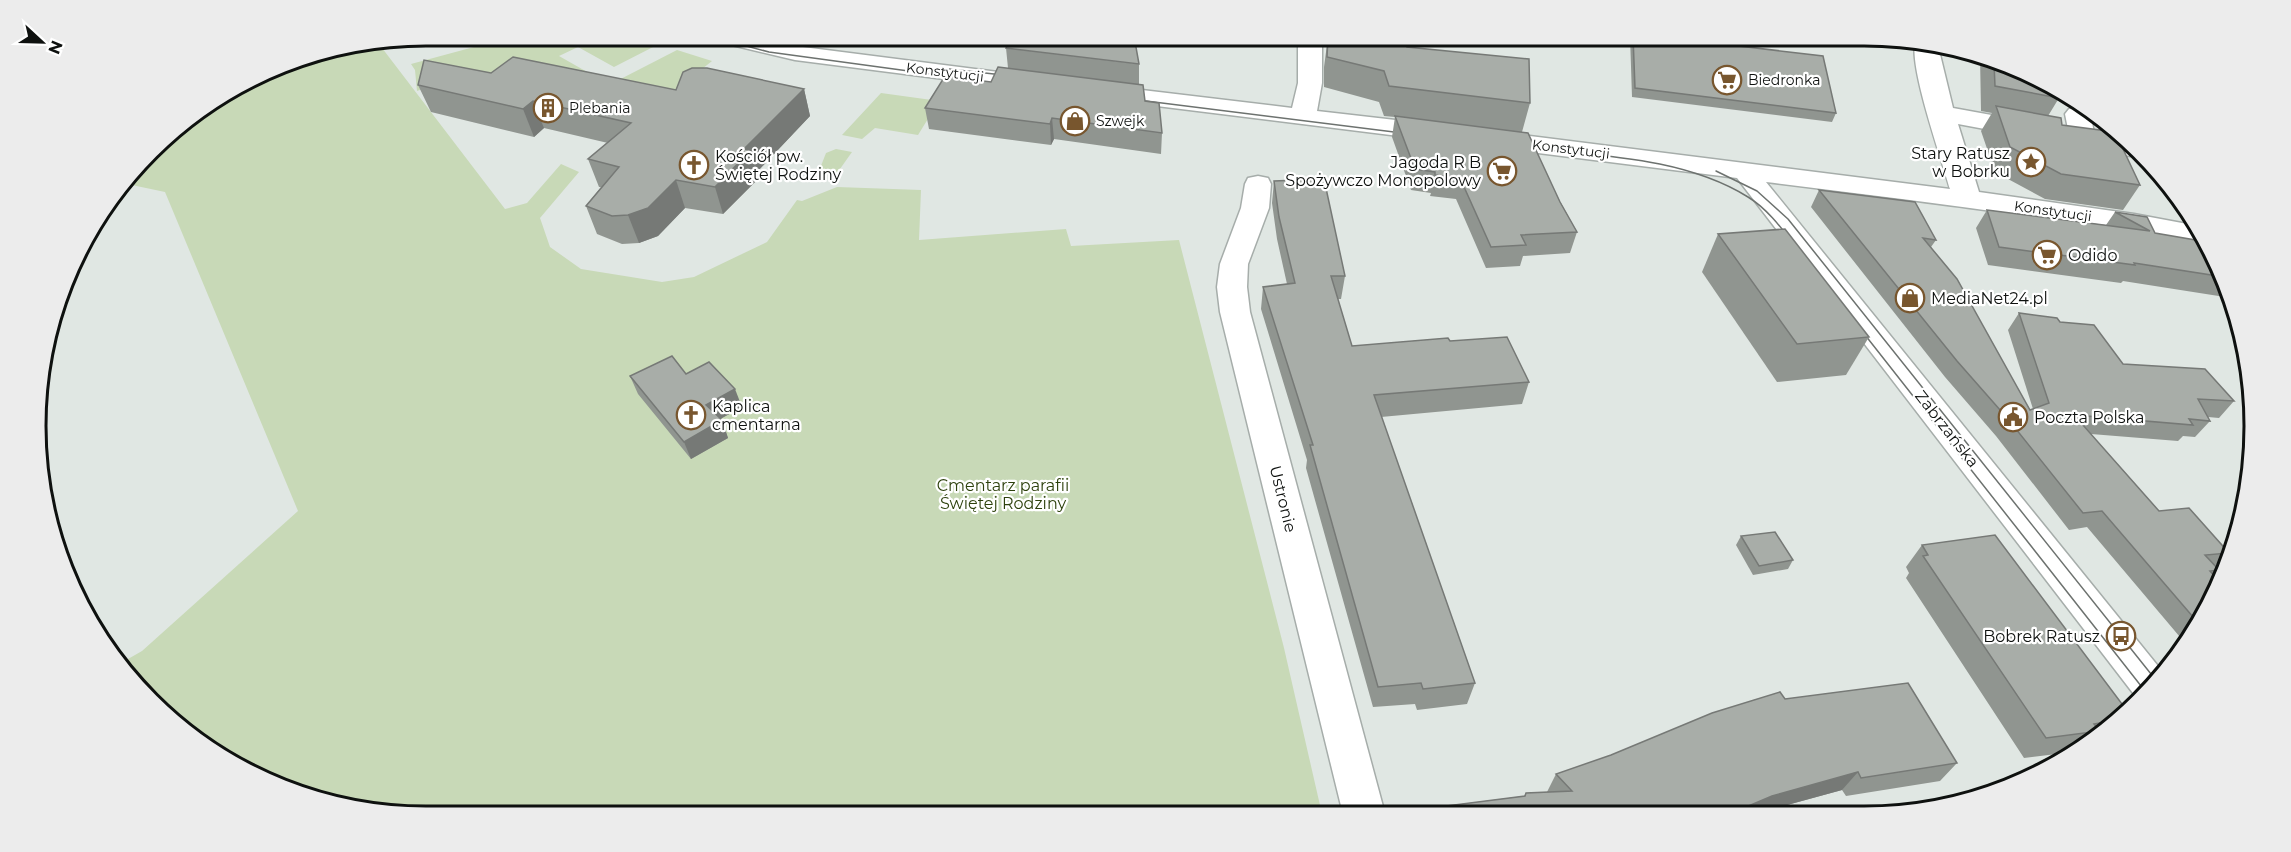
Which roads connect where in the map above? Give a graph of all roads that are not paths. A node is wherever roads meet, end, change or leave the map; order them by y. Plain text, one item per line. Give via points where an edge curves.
1 (761, 46) edge
2 (1310, 46) edge
3 (1927, 52) edge
4 (1942, 114) junction
5 (1303, 117) junction
6 (2084, 118) edge
7 (2100, 129) edge
8 (1746, 172) junction
9 (1258, 184) dead end
10 (1967, 199) junction
11 (2193, 234) edge
12 (2146, 680) edge
13 (1362, 806) edge

1 - 5 street, Konstytucji
2 - 5 street via 1310,83
3 - 4 street
4 - 6 street
4 - 10 street
5 - 8 street, Konstytucji
6 - 7 street
8 - 10 street, Konstytucji
8 - 12 street, Zabrzańska
9 - 13 street, Ustronie via 1255,208 1234,264 1235,312
10 - 11 street, Konstytucji

